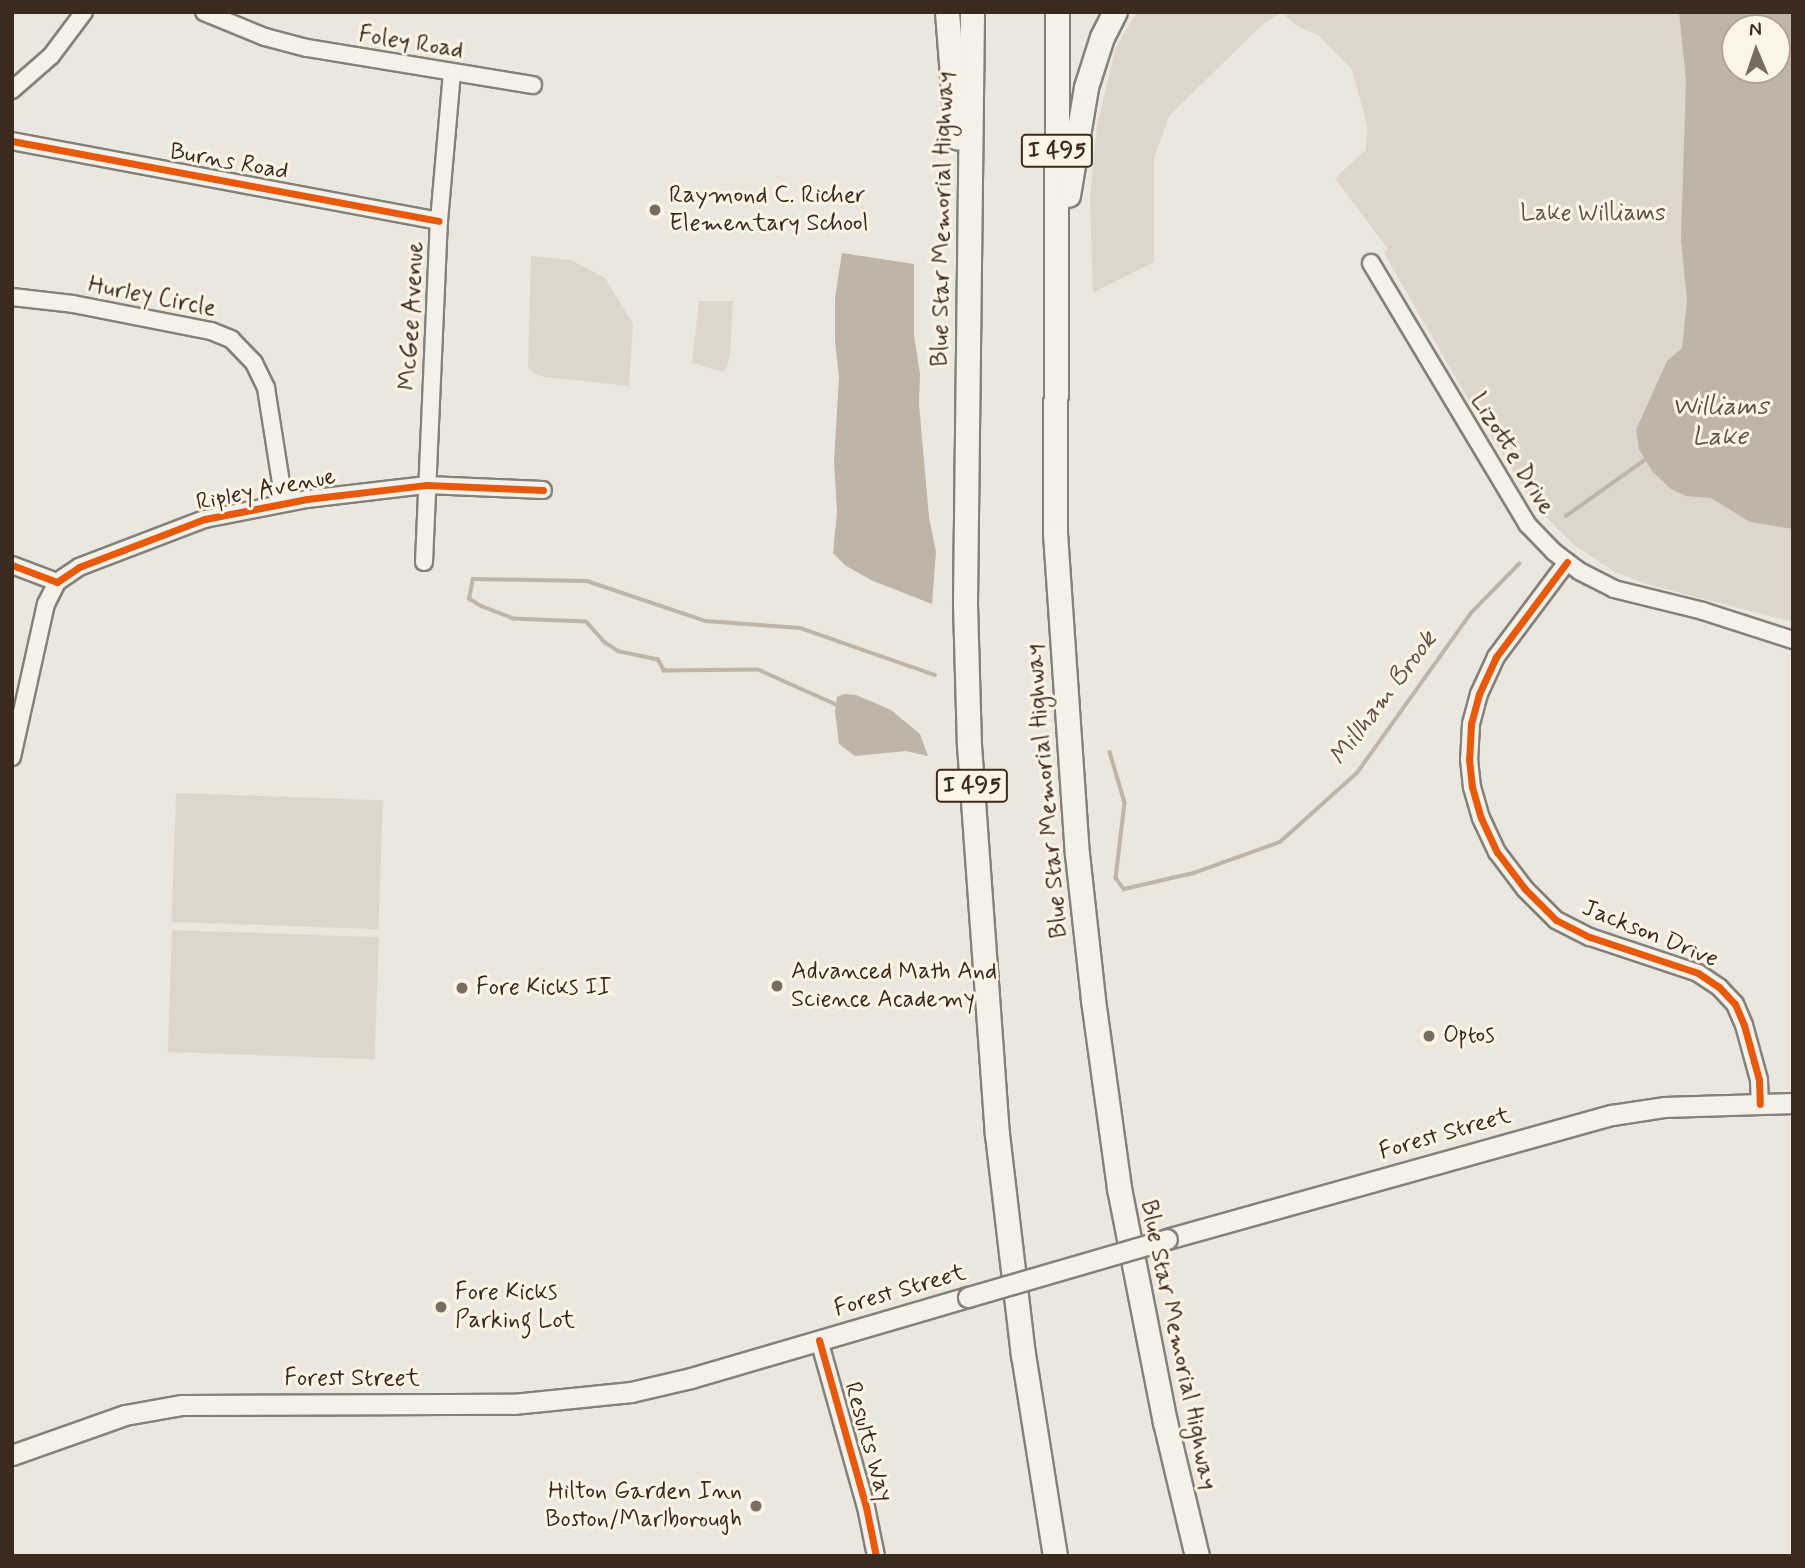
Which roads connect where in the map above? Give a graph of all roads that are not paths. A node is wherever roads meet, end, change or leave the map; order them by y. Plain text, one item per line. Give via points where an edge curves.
1 (83, 12) edge
2 (205, 12) edge
3 (947, 12) edge
4 (972, 12) edge
5 (1058, 12) edge
6 (1115, 12) edge
7 (452, 73) junction
8 (533, 85) dead end
9 (12, 90) edge
10 (12, 142) edge
11 (439, 221) junction
12 (1371, 263) dead end
13 (1056, 289) junction
14 (12, 298) edge
15 (968, 370) junction
16 (427, 485) junction
17 (543, 490) dead end
18 (284, 502) junction
19 (424, 562) dead end
20 (1567, 562) junction
21 (12, 565) edge
22 (57, 582) junction
23 (1793, 640) edge
24 (12, 757) edge
25 (1793, 1103) edge
26 (1760, 1104) junction
27 (819, 1340) junction
28 (12, 1455) edge
29 (876, 1556) edge
30 (1055, 1556) edge
31 (1197, 1556) edge

1 - 9 street via 51,56
2 - 7 street, Foley Road via 279,41
3 - 15 highway
4 - 15 highway, Blue Star Memorial Highway / I 495
5 - 13 highway, Blue Star Memorial Highway / I 495
6 - 13 highway via 1096,52 1082,105
7 - 8 street, Foley Road
7 - 11 street, McGee Avenue
10 - 11 street, Burns Road
11 - 16 street, McGee Avenue
12 - 20 street, Lizotte Drive via 1527,524
13 - 31 highway, Blue Star Memorial Highway / I 495 via 1058,602 1084,927 1119,1188 1165,1422
14 - 18 street, Hurley Circle via 73,304 211,331 230,339 254,363 266,388
15 - 30 highway, Blue Star Memorial Highway / I 495 via 966,685 987,1023 1016,1305
16 - 17 street, Ripley Avenue
16 - 18 street, Ripley Avenue
16 - 19 street, McGee Avenue
18 - 22 street, Ripley Avenue via 205,519 79,567
20 - 23 street, Lizotte Drive via 1614,589
20 - 26 street, Jackson Drive via 1496,657 1479,694 1469,758 1481,818 1497,852 1524,889 1556,920 1590,937 1698,973 1719,987 1735,1004 1744,1025 1759,1080
21 - 22 street
22 - 24 street via 46,604
25 - 26 main road, Forest Street
26 - 27 main road, Forest Street, bridge via 1652,1108 1601,1117
27 - 28 main road, Forest Street via 660,1386 559,1402 219,1404 154,1409
27 - 29 street, Results Way

